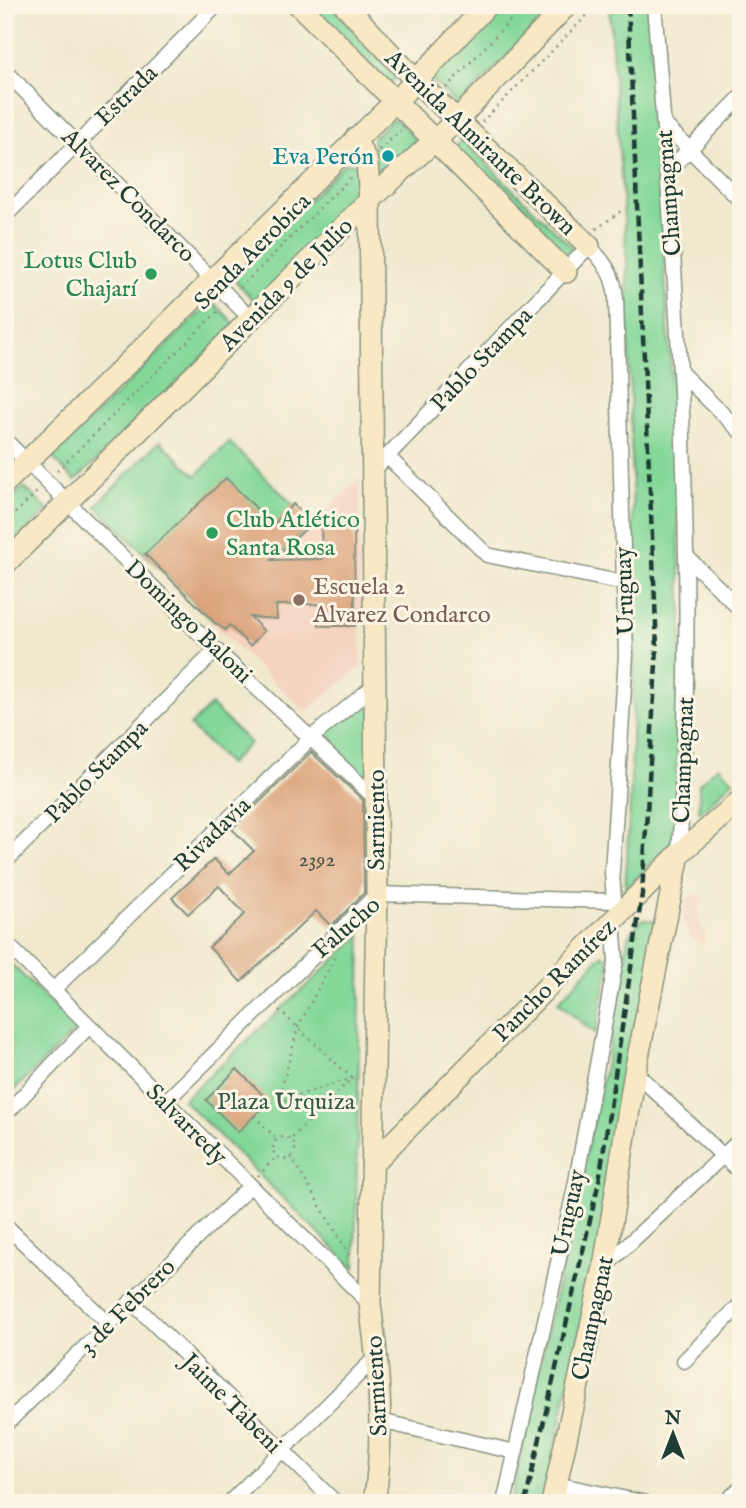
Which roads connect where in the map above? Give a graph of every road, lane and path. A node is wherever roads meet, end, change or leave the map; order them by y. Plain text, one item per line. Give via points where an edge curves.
1 (217, 5) edge
2 (299, 5) edge
3 (345, 5) edge
4 (487, 5) edge
5 (525, 5) edge
6 (597, 5) edge
7 (654, 5) edge
8 (554, 9) edge
9 (5, 71) edge
10 (416, 81) junction
11 (741, 97) edge
12 (435, 99) junction
13 (392, 102) junction
14 (412, 121) junction
15 (664, 124) junction
16 (465, 125) junction
17 (355, 139) junction
18 (434, 142) junction
19 (77, 143) junction
20 (688, 147) junction
21 (366, 162) junction
22 (666, 173) junction
23 (370, 200) junction
24 (741, 201) edge
25 (624, 209) dead end
26 (5, 216) edge
27 (586, 244) junction
28 (566, 272) junction
29 (211, 278) junction
30 (615, 280) joint
31 (231, 298) junction
32 (251, 319) junction
33 (681, 373) junction
34 (741, 432) edge
35 (5, 440) edge
36 (27, 462) junction
37 (380, 463) junction
38 (46, 482) junction
39 (5, 483) edge
40 (67, 503) junction
41 (5, 523) edge
42 (688, 558) junction
43 (5, 564) edge
44 (624, 583) junction
45 (741, 610) edge
46 (216, 650) junction
47 (376, 684) junction
48 (311, 738) junction
49 (376, 799) junction
50 (738, 808) edge
51 (679, 854) junction
52 (5, 862) edge
53 (377, 894) junction
54 (617, 911) junction
55 (5, 942) edge
56 (342, 945) dead end
57 (53, 990) junction
58 (268, 1000) junction
59 (89, 1027) junction
60 (298, 1027) junction
61 (374, 1071) junction
62 (635, 1072) junction
63 (352, 1078) junction
64 (164, 1102) junction
65 (5, 1115) edge
66 (254, 1116) dead end
67 (277, 1139) junction
68 (292, 1139) junction
69 (741, 1139) edge
70 (723, 1156) junction
71 (276, 1157) junction
72 (291, 1157) junction
73 (372, 1164) junction
74 (741, 1173) edge
75 (248, 1186) junction
76 (5, 1225) edge
77 (356, 1264) dead end
78 (604, 1267) junction
79 (131, 1301) junction
80 (370, 1304) junction
81 (741, 1304) edge
82 (109, 1324) junction
83 (377, 1356) junction
84 (684, 1361) dead end
85 (380, 1421) junction
86 (5, 1425) edge
87 (281, 1451) junction
88 (515, 1452) junction
89 (741, 1487) edge
90 (554, 1494) edge
91 (229, 1503) edge
92 (337, 1503) edge
93 (374, 1503) edge
94 (504, 1503) edge
95 (646, 1503) edge
96 (725, 1503) edge

1 - 19 street, Estrada
2 - 13 street, Avenida Almirante Brown
3 - 10 street, Avenida Almirante Brown
4 - 10 street
5 - 12 path
6 - 16 path
7 - 15 street, Champagnat
8 - 16 street, Avenida 9 de Julio
9 - 19 street, Alvarez Condarco
10 - 12 street, Avenida Almirante Brown
10 - 13 street
11 - 20 street
12 - 16 street, Avenida Almirante Brown
13 - 14 street, Avenida Almirante Brown
13 - 17 street
14 - 18 street, Avenida Almirante Brown
14 - 21 path, Senda Aerobica
15 - 20 street
15 - 22 street, Champagnat
16 - 18 street, Avenida 9 de Julio
16 - 27 street, Avenida Almirante Brown
17 - 21 street, Sarmiento
17 - 29 street
18 - 23 street, Avenida 9 de Julio
18 - 28 street, Avenida Almirante Brown
19 - 26 street, Estrada
19 - 29 street, Alvarez Condarco
20 - 22 street
20 - 24 street
21 - 23 street, Sarmiento
21 - 31 path, Senda Aerobica
22 - 33 street, Champagnat
23 - 32 street, Avenida 9 de Julio
23 - 37 street, Sarmiento
25 - 27 path
27 - 28 street, Pablo Stampa
27 - 30 street, Avenida Almirante Brown
28 - 37 street, Pablo Stampa
29 - 31 street, Alvarez Condarco
29 - 36 street
30 - 44 street, Uruguay
31 - 32 street, Alvarez Condarco
31 - 38 path, Senda Aerobica
32 - 40 street, Avenida 9 de Julio
33 - 34 street
33 - 42 street, Champagnat
35 - 36 street, Domingo Baloni
36 - 38 street, Domingo Baloni
36 - 39 street
37 - 44 street via 487,555
37 - 47 street, Sarmiento
38 - 40 street, Domingo Baloni
38 - 41 path, Senda Aerobica
40 - 43 street, Avenida 9 de Julio
40 - 46 street, Domingo Baloni
42 - 45 street
42 - 51 street, Champagnat
44 - 54 street, Uruguay via 626,655 612,872
46 - 48 street, Domingo Baloni
46 - 52 street, Pablo Stampa
47 - 48 street, Rivadavia
47 - 49 street, Sarmiento
48 - 49 street, Domingo Baloni
48 - 57 street, Rivadavia
49 - 53 street, Sarmiento
50 - 51 street, Pancho Ramírez
51 - 54 street, Pancho Ramírez
51 - 62 street, Champagnat
53 - 54 street, Falucho
53 - 58 street, Falucho
53 - 61 street, Sarmiento
54 - 73 street, Pancho Ramírez
54 - 88 street, Uruguay via 616,960 575,1187
55 - 57 street, Salvarredy
56 - 60 path
57 - 59 street, Salvarredy
58 - 60 path
58 - 64 street, Falucho
59 - 64 street, Salvarredy
59 - 65 street
60 - 63 path
60 - 63 path via 278,1102
61 - 63 path
61 - 73 street, Sarmiento
62 - 70 street
62 - 78 street, Champagnat
63 - 68 path
64 - 75 street, Salvarredy
66 - 67 path
67 - 68 path
67 - 71 path via 273,1144
68 - 72 path via 295,1152
69 - 70 street
70 - 74 street
70 - 78 street
71 - 72 path
71 - 75 path
72 - 77 path
73 - 80 street, Sarmiento
75 - 79 street, 3 de Febrero
75 - 80 street, Salvarredy
76 - 82 street
78 - 90 street, Champagnat
79 - 82 street, 3 de Febrero
79 - 87 street, Jaime Tabeni
80 - 83 street, Sarmiento
81 - 84 street
82 - 86 street, 3 de Febrero
83 - 85 street, Sarmiento
83 - 87 street
85 - 88 street
85 - 93 street, Sarmiento
87 - 91 street
87 - 92 street, Jaime Tabeni
88 - 94 street, Uruguay
89 - 96 street
90 - 95 street

